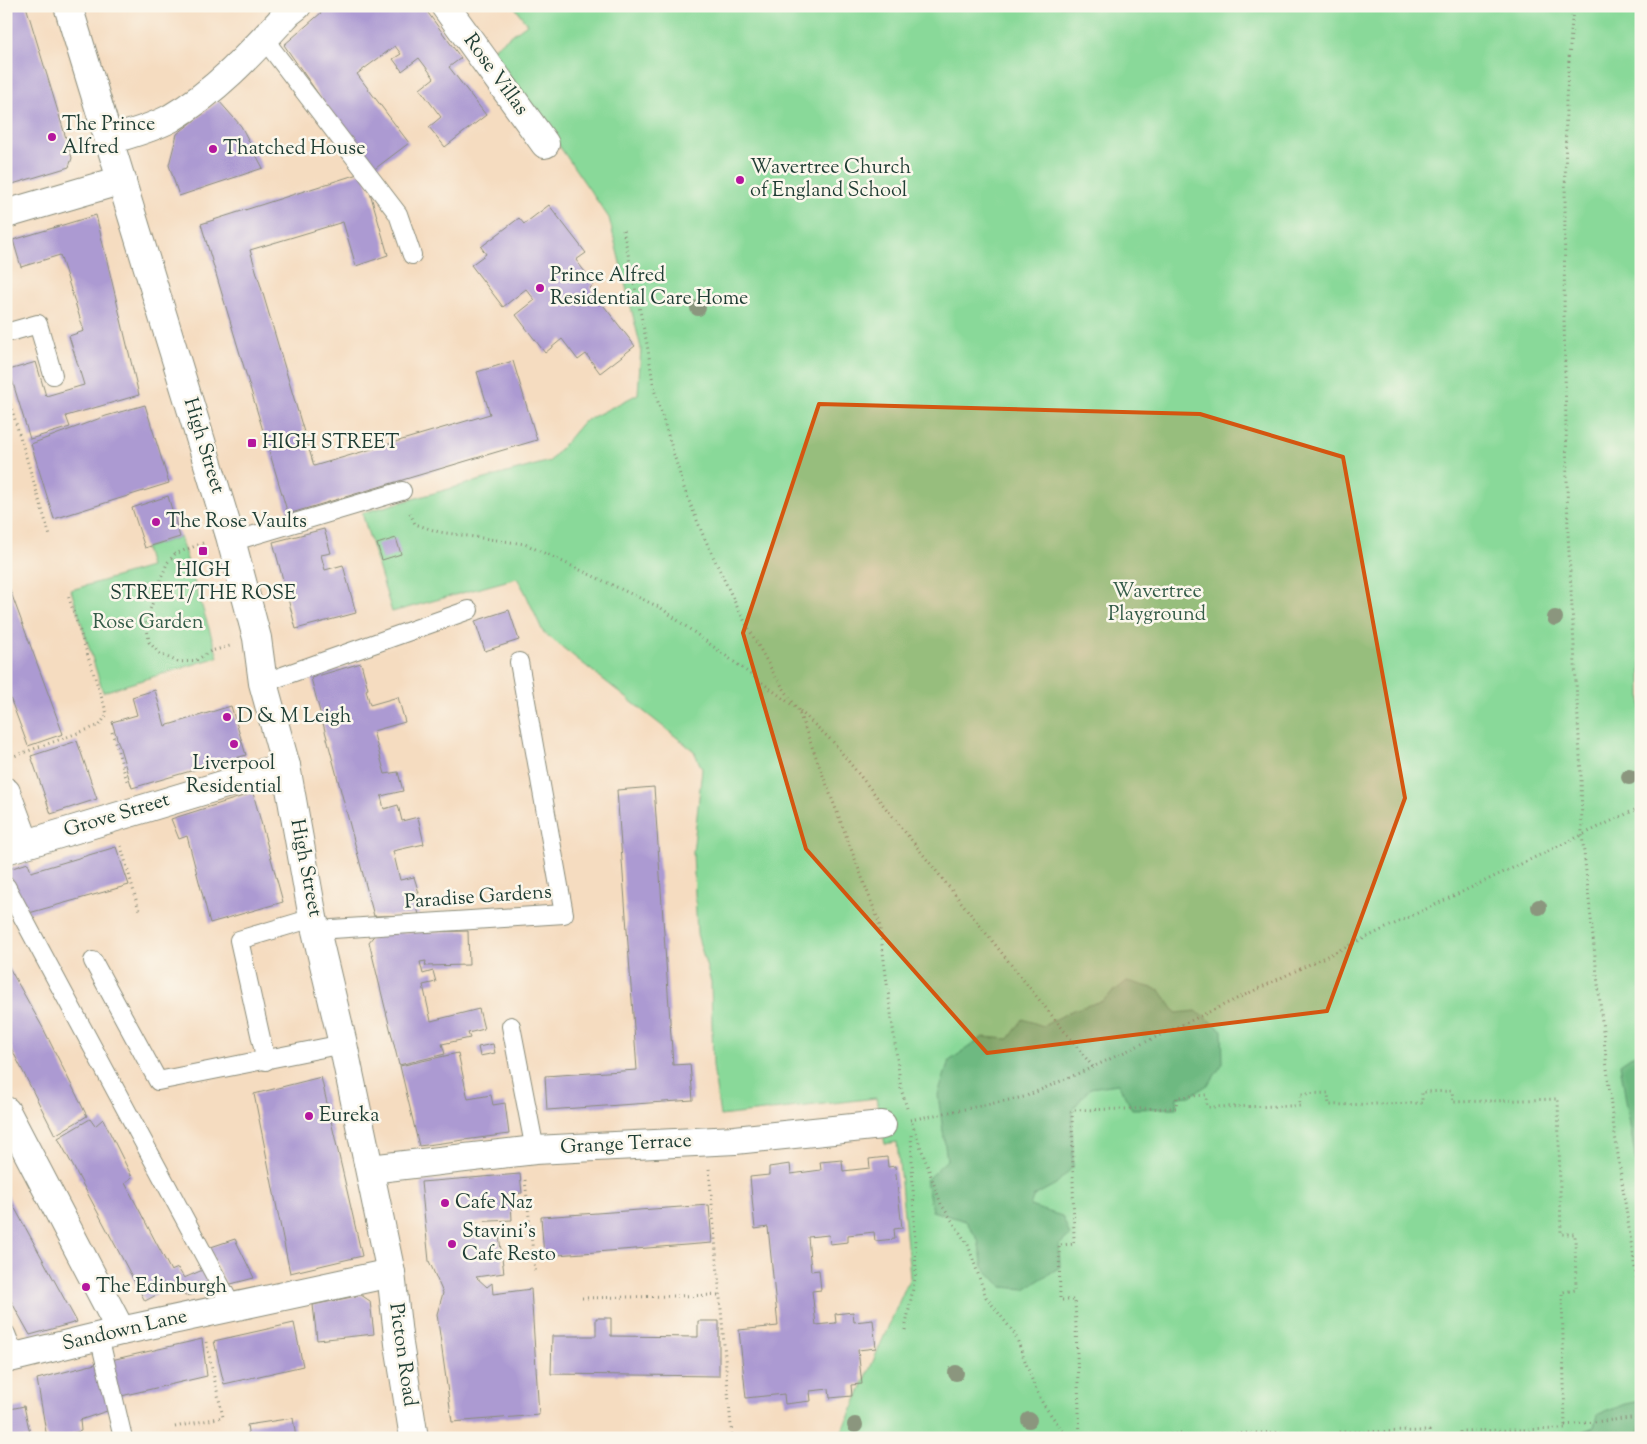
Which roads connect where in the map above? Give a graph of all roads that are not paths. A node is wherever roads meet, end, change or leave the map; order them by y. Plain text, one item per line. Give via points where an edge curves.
1 (68, 6) edge
2 (445, 6) edge
3 (290, 9) edge
4 (264, 40) junction
5 (110, 140) junction
6 (545, 144) dead end
7 (122, 180) junction
8 (6, 214) edge
9 (412, 255) dead end
10 (6, 333) edge
11 (53, 375) dead end
12 (402, 491) road end
13 (231, 539) junction
14 (469, 610) dead end
15 (519, 662) dead end
16 (263, 683) junction
17 (286, 766) junction
18 (6, 792) edge
19 (16, 847) edge
20 (6, 886) edge
21 (315, 924) junction
22 (93, 961) dead end
23 (511, 1026) dead end
24 (343, 1044) junction
25 (266, 1060) junction
26 (6, 1111) edge
27 (882, 1125) road end
28 (528, 1151) junction
29 (370, 1169) junction
30 (391, 1273) junction
31 (232, 1307) junction
32 (110, 1333) junction
33 (9, 1350) edge
34 (123, 1438) edge
35 (414, 1438) edge

1 - 5 street, High Street
2 - 6 street, Rose Villas
3 - 4 street
4 - 5 street via 239,65 170,118
4 - 9 lane via 398,214
5 - 7 street, High Street
7 - 8 street
7 - 13 street, High Street
10 - 11 lane via 38,324
12 - 13 lane
13 - 16 street, High Street via 257,638
14 - 16 lane
15 - 21 lane, Paradise Gardens via 564,914
16 - 17 street, High Street
17 - 19 street, Grove Street
17 - 21 street, High Street
18 - 19 street
20 - 31 lane
21 - 24 street, High Street
21 - 25 lane via 238,940
22 - 25 lane via 158,1081
23 - 28 lane
24 - 25 lane
24 - 29 street, High Street
26 - 32 street
27 - 28 street, Grange Terrace via 735,1140
28 - 29 street, Grange Terrace
29 - 30 street, High Street
30 - 31 street, Sandown Lane
30 - 35 street, Picton Road
31 - 32 street, Sandown Lane
32 - 33 street, Sandown Lane
32 - 34 lane

